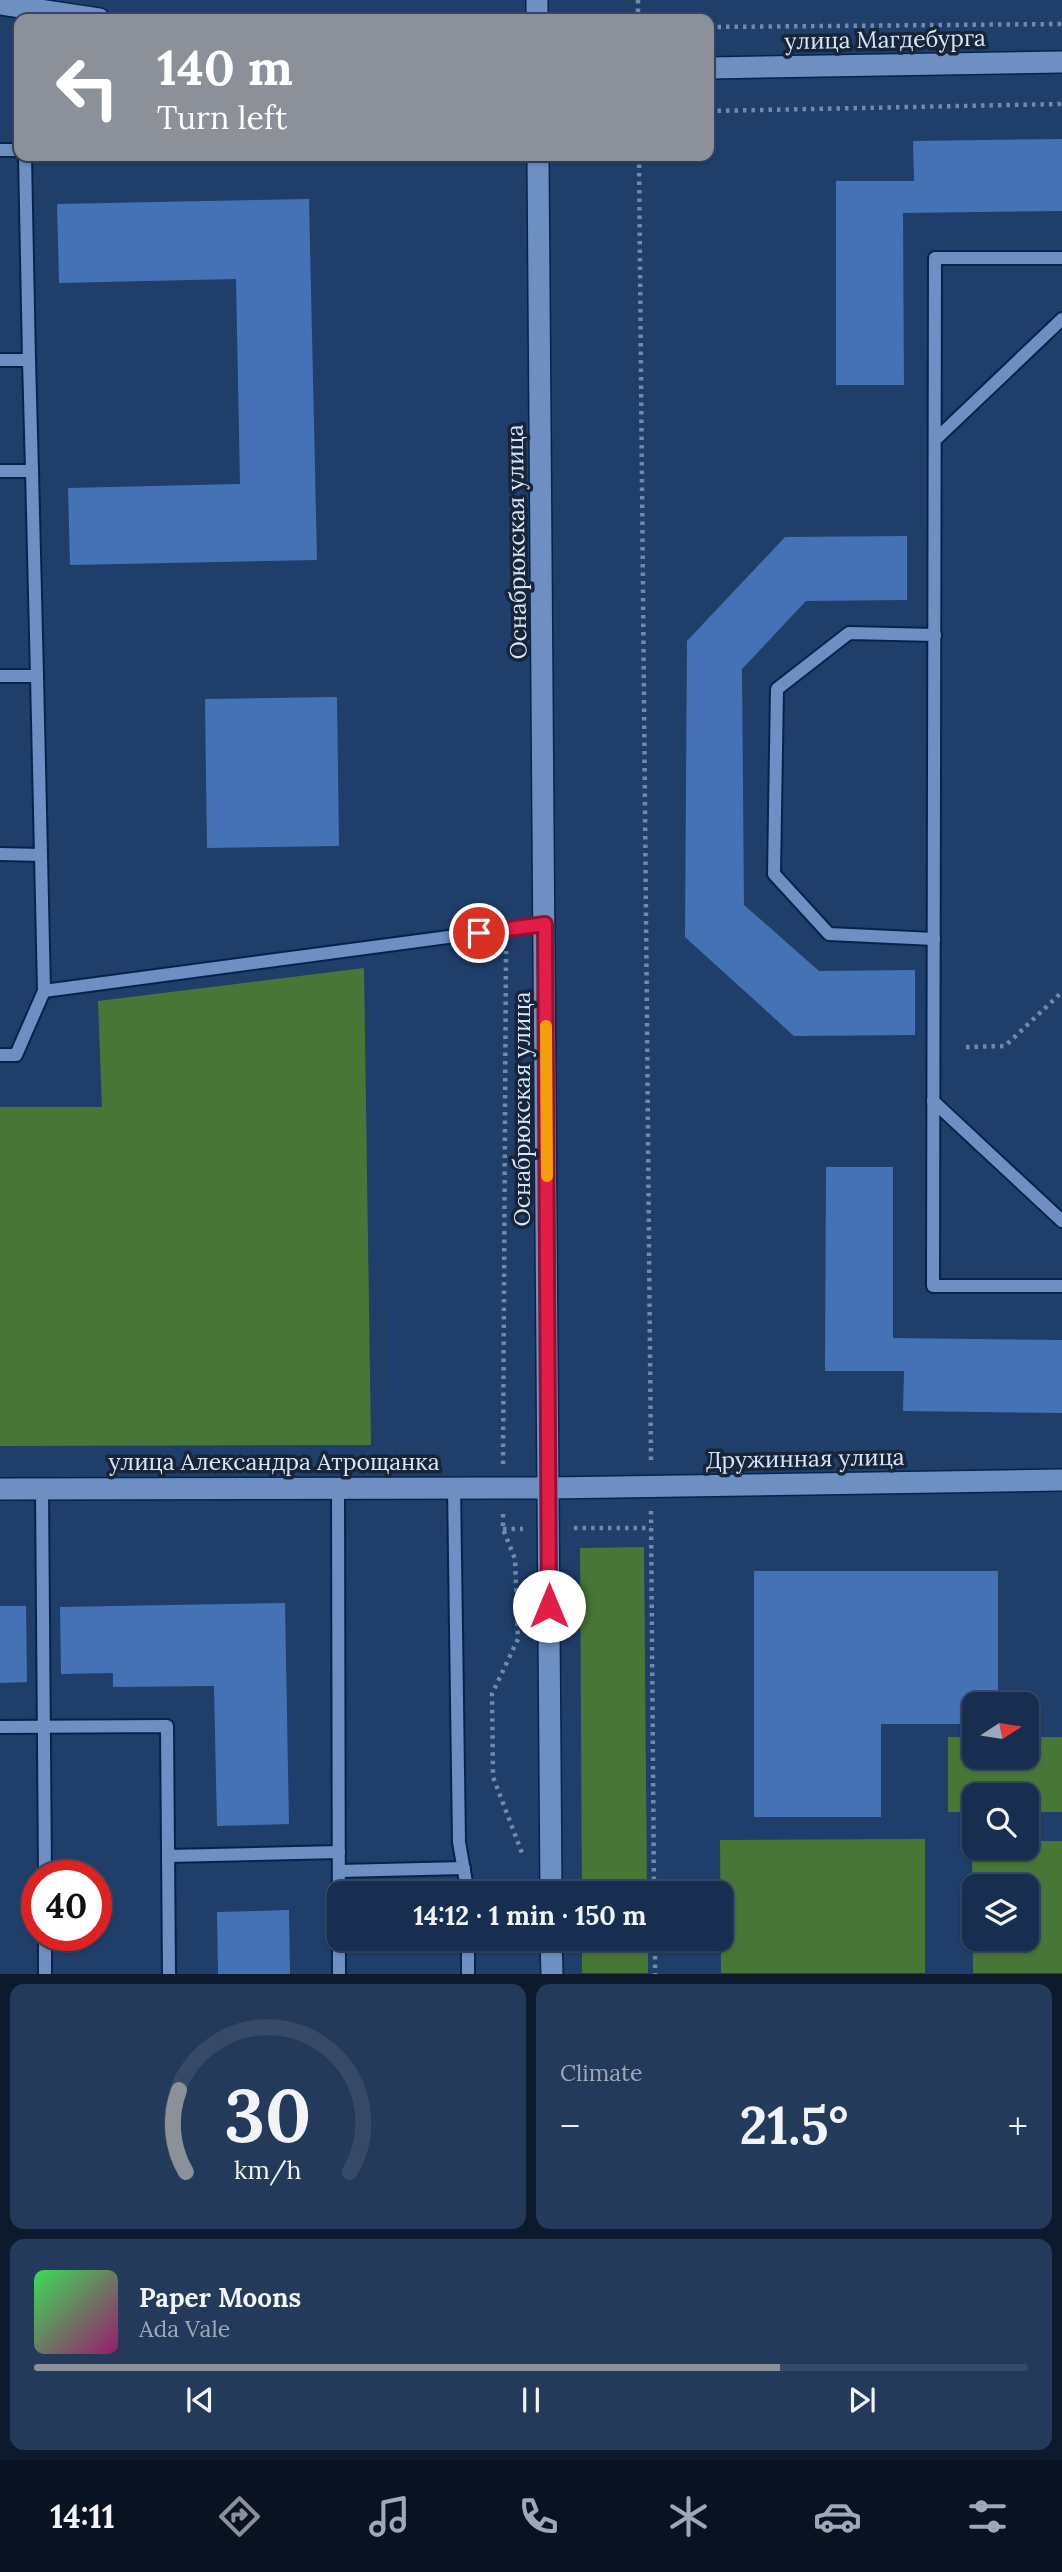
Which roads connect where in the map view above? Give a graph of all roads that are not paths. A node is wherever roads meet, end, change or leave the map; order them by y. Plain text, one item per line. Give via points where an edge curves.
1 (0, 4) edge
2 (66, 14) edge
3 (1062, 62) edge
4 (714, 68) edge
5 (25, 161) edge
6 (538, 161) edge
7 (1062, 258) edge
8 (1062, 319) edge
9 (0, 360) edge
10 (29, 360) junction
11 (935, 440) junction
12 (0, 471) edge
13 (32, 471) junction
14 (934, 635) junction
15 (0, 676) edge
16 (37, 676) junction
17 (0, 854) edge
18 (41, 855) junction
19 (545, 924) junction
20 (934, 939) junction
21 (44, 991) junction
22 (0, 1055) edge
23 (933, 1101) junction
24 (1062, 1221) edge
25 (1062, 1286) edge
26 (1062, 1480) edge
27 (454, 1486) junction
28 (338, 1487) junction
29 (549, 1488) junction
30 (0, 1489) edge
31 (42, 1489) junction
32 (0, 1727) edge
33 (44, 1727) junction
34 (339, 1852) junction
35 (168, 1856) junction
36 (45, 1860) edge
37 (464, 1868) junction
38 (339, 1871) junction
39 (466, 1881) edge
40 (551, 1881) edge
41 (45, 1951) edge
42 (468, 1951) edge
43 (551, 1951) edge
44 (46, 1973) edge
45 (169, 1973) edge
46 (339, 1973) edge
47 (468, 1973) edge
48 (552, 1973) edge

1 - 2 street
3 - 4 street, улица Магдебурга
5 - 10 lane
6 - 19 street, Оснабрюкская улица
7 - 11 lane via 935,258
8 - 11 lane
9 - 10 lane
10 - 13 lane
11 - 14 lane
12 - 13 lane
13 - 16 lane
14 - 20 lane
14 - 20 lane via 849,633 777,689 774,874 829,934
15 - 16 lane
16 - 18 lane
17 - 18 lane
18 - 21 lane
19 - 21 lane
19 - 29 street, Оснабрюкская улица
20 - 23 lane
21 - 22 lane via 16,1055
23 - 24 lane
23 - 25 lane via 933,1286
26 - 29 street, Дружинная улица
27 - 28 street, улица Александра Атрощанка
27 - 29 street, улица Александра Атрощанка
27 - 37 lane via 459,1842
28 - 31 street, улица Александра Атрощанка
28 - 34 lane
29 - 40 street, Оснабрюкская улица
30 - 31 street, улица Александра Атрощанка
31 - 33 lane
32 - 33 lane
33 - 35 lane via 167,1726
33 - 36 lane
34 - 35 lane
34 - 38 lane
35 - 45 lane
37 - 38 lane
37 - 39 lane
38 - 46 lane
41 - 44 lane
42 - 47 lane
43 - 48 street

